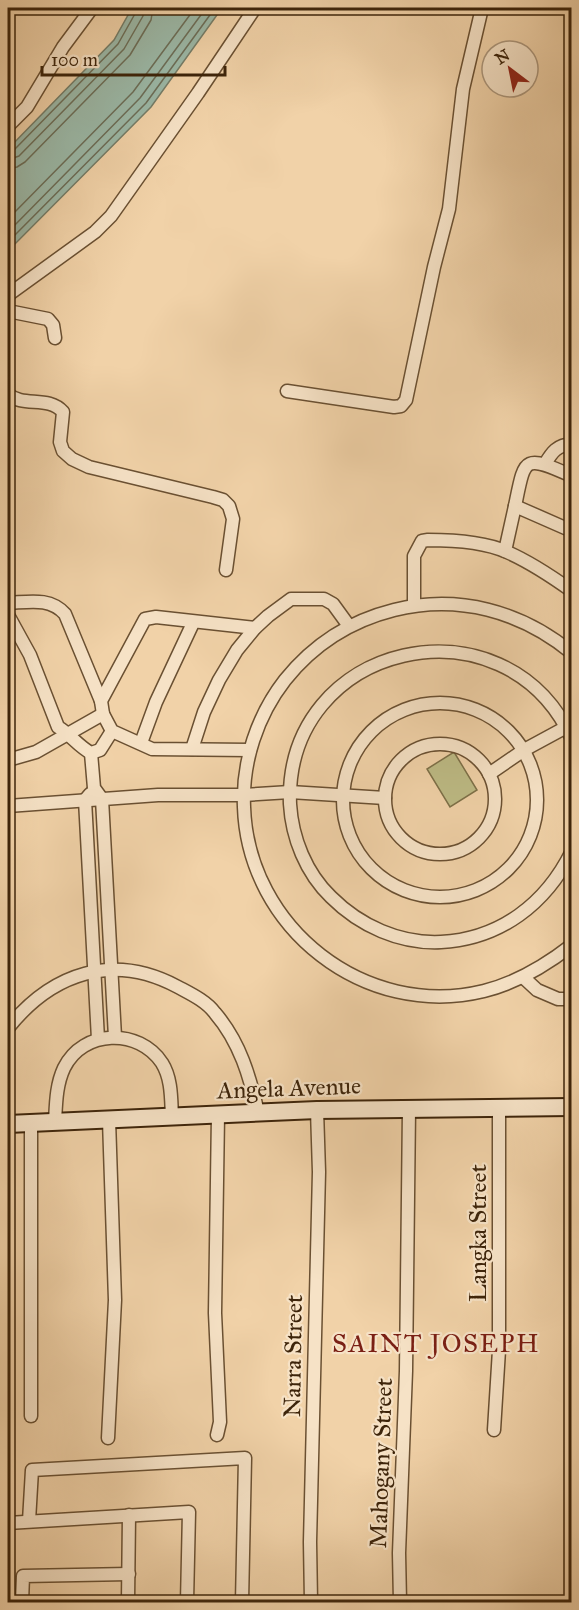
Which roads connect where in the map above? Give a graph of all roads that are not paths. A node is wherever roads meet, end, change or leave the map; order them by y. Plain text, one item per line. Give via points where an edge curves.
1 (92, 8) edge
2 (255, 8) edge
3 (482, 8) edge
4 (8, 126) edge
5 (8, 295) edge
6 (8, 311) edge
7 (55, 338) dead end
8 (287, 391) dead end
9 (8, 394) edge
10 (572, 444) edge
11 (546, 465) junction
12 (572, 476) edge
13 (515, 506) junction
14 (572, 531) edge
15 (505, 551) junction
16 (226, 570) dead end
17 (572, 591) edge
18 (8, 603) edge
19 (414, 605) junction
20 (8, 615) edge
21 (193, 623) junction
22 (349, 626) junction
23 (255, 628) junction
24 (572, 653) edge
25 (101, 701) junction
26 (103, 714) junction
27 (569, 725) edge
28 (112, 731) junction
29 (68, 733) junction
30 (572, 739) edge
31 (141, 743) junction
32 (192, 749) junction
33 (250, 750) junction
34 (524, 750) junction
35 (91, 753) junction
36 (8, 760) edge
37 (489, 774) junction
38 (94, 788) junction
39 (290, 792) junction
40 (244, 795) junction
41 (343, 797) junction
42 (384, 798) junction
43 (102, 799) junction
44 (85, 800) junction
45 (8, 806) edge
46 (572, 851) edge
47 (572, 945) edge
48 (94, 970) junction
49 (112, 970) junction
50 (523, 976) junction
51 (572, 999) edge
52 (8, 1028) edge
53 (115, 1037) junction
54 (98, 1039) junction
55 (499, 1107) junction
56 (572, 1107) edge
57 (409, 1109) junction
58 (317, 1110) junction
59 (258, 1113) junction
60 (218, 1115) junction
61 (172, 1117) junction
62 (109, 1119) junction
63 (55, 1122) junction
64 (31, 1123) junction
65 (8, 1124) edge
66 (31, 1416) dead end
67 (494, 1430) dead end
68 (217, 1435) dead end
69 (108, 1438) dead end
70 (129, 1515) junction
71 (29, 1521) junction
72 (8, 1522) edge
73 (129, 1574) junction
74 (22, 1602) edge
75 (128, 1602) edge
76 (187, 1602) edge
77 (242, 1602) edge
78 (311, 1602) edge
79 (400, 1602) edge

1 - 4 street via 27,107
2 - 5 street via 111,216
3 - 8 street via 463,89 449,209 406,400 394,407
6 - 7 street via 48,319
9 - 16 street via 17,400 51,403 63,412 60,442 72,459 89,467 223,500 233,519
10 - 11 street via 561,445 551,453
11 - 12 street
11 - 13 street via 526,465
13 - 14 street
13 - 15 street
15 - 17 street
15 - 19 street via 465,542 422,541 414,556
18 - 25 street via 46,602 65,614
19 - 22 street
19 - 24 street via 486,608 535,627
20 - 29 street via 30,655 58,726
21 - 23 street
21 - 25 street via 145,619
21 - 31 street
22 - 23 street via 333,604 311,598 291,599
22 - 33 street via 321,644 277,691
23 - 32 street via 219,680
25 - 26 street
26 - 28 street
26 - 29 street
27 - 30 street
27 - 34 street
27 - 39 street via 529,683 482,657 456,651 402,654 352,677 320,708 293,765
28 - 31 street
28 - 35 street via 100,750
29 - 35 street
29 - 36 street via 36,752
31 - 32 street via 152,749
32 - 33 street
33 - 40 street
34 - 37 street
34 - 41 street via 489,716 442,703 418,706 395,714 375,728 359,747 348,769
34 - 41 street via 536,784 530,838 521,854 495,880 462,895 443,897 407,892 376,874 353,845 346,828
35 - 38 street
37 - 42 street via 471,753 444,744 430,745 416,749 395,767
37 - 42 street via 496,800 494,814 480,838 457,852 430,854 405,842 389,821
38 - 43 street
38 - 44 street
39 - 40 street
39 - 41 street
39 - 46 street via 295,835 302,855 325,891 357,920 397,937 450,941 502,927 552,886
40 - 43 street
40 - 50 street via 249,846 267,893 296,934 335,966 381,987 432,996 482,991
41 - 42 street
43 - 44 street
43 - 49 street
44 - 45 street
44 - 48 street
47 - 50 street
48 - 49 street
48 - 52 street via 52,987 19,1013
48 - 54 street
49 - 53 street
49 - 59 street via 131,970 167,981 213,1010 241,1054
50 - 51 street via 537,990 558,999
53 - 54 street
53 - 61 street via 143,1044 163,1065
54 - 63 street via 84,1045 64,1067
55 - 56 main road, Angela Avenue
55 - 57 main road, Angela Avenue
55 - 67 street, Langka Street via 499,1350
57 - 58 main road, Angela Avenue
57 - 79 street, Mahogany Street
58 - 59 main road, Angela Avenue
58 - 78 street, Narra Street
59 - 60 main road, Angela Avenue
60 - 61 main road, Angela Avenue
60 - 68 street
61 - 62 main road, Angela Avenue
62 - 63 main road, Angela Avenue
62 - 69 street via 115,1300
63 - 64 main road, Angela Avenue
64 - 65 main road, Angela Avenue
64 - 66 street
70 - 71 street
70 - 73 street
70 - 76 street via 189,1512
71 - 72 street
71 - 77 street via 32,1470 245,1458
73 - 74 street via 23,1576
73 - 75 street

